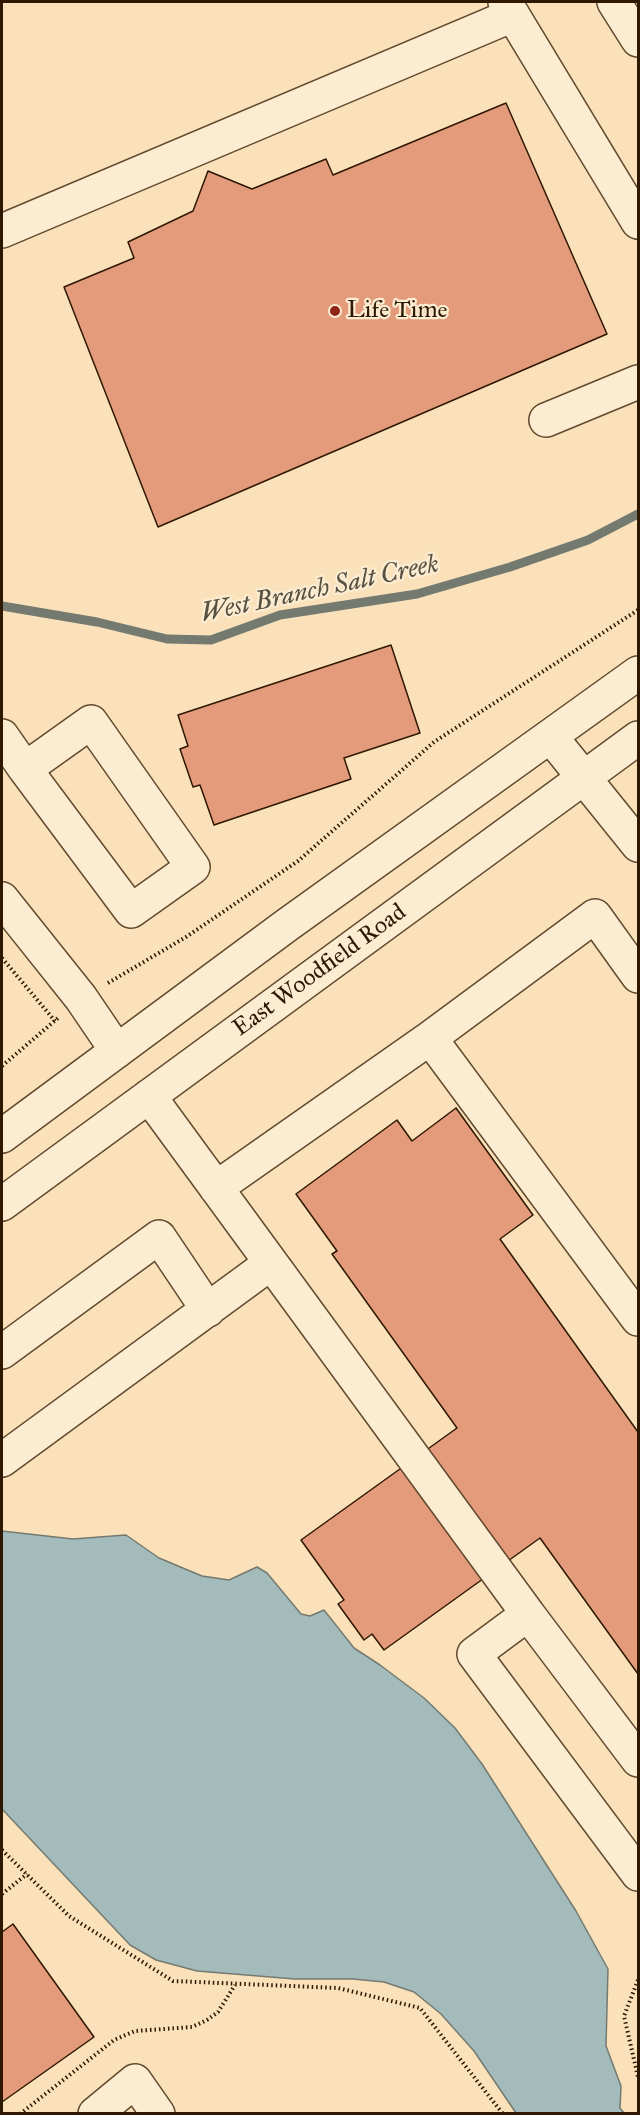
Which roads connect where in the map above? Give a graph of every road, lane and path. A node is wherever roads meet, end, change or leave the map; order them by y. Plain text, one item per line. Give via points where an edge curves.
1 (614, 2) edge
2 (509, 8) edge
3 (639, 40) edge
4 (639, 222) edge
5 (2, 231) edge
6 (639, 382) edge
7 (546, 420) dead end
8 (639, 609) edge
9 (639, 674) edge
10 (2, 736) edge
11 (551, 737) junction
12 (639, 738) edge
13 (25, 769) junction
14 (585, 778) junction
15 (639, 845) edge
16 (2, 899) edge
17 (2, 958) edge
18 (639, 975) edge
19 (81, 998) junction
20 (55, 1021) junction
21 (430, 1038) junction
22 (117, 1051) junction
23 (2, 1066) edge
24 (149, 1096) junction
25 (2, 1136) edge
26 (216, 1188) junction
27 (2, 1204) edge
28 (271, 1263) junction
29 (208, 1310) junction
30 (639, 1319) edge
31 (2, 1352) edge
32 (2, 1460) edge
33 (528, 1614) junction
34 (639, 1760) edge
35 (2, 1850) edge
36 (27, 1874) junction
37 (639, 1874) edge
38 (2, 1894) edge
39 (639, 1980) edge
40 (235, 1984) junction
41 (639, 2077) edge
42 (20, 2114) edge
43 (95, 2114) edge
44 (158, 2114) edge
45 (503, 2114) edge

1 - 3 street
2 - 4 street
2 - 5 street
6 - 7 street
8 - 19 path via 434,742 289,868 186,937
9 - 11 street
10 - 13 street
11 - 14 street
11 - 22 street
12 - 14 street, East Woodfield Road
13 - 13 street via 131,911 193,867 90,722
14 - 15 street
14 - 24 street, East Woodfield Road
16 - 19 street
17 - 20 path
18 - 21 street via 595,916
19 - 20 path
19 - 22 street
20 - 23 path
21 - 26 street
21 - 30 street
22 - 25 street
24 - 26 street
24 - 27 street, East Woodfield Road
26 - 28 street
28 - 29 street
28 - 33 street
29 - 31 street via 159,1237
29 - 32 street
33 - 34 street
33 - 37 street via 474,1654
35 - 36 path
36 - 38 path
36 - 40 path via 69,1916 173,1981
39 - 41 path via 624,2016
40 - 42 path via 218,2012 207,2020 192,2027 135,2031 114,2040
40 - 45 path via 338,1988 420,2008
43 - 44 street via 135,2081

